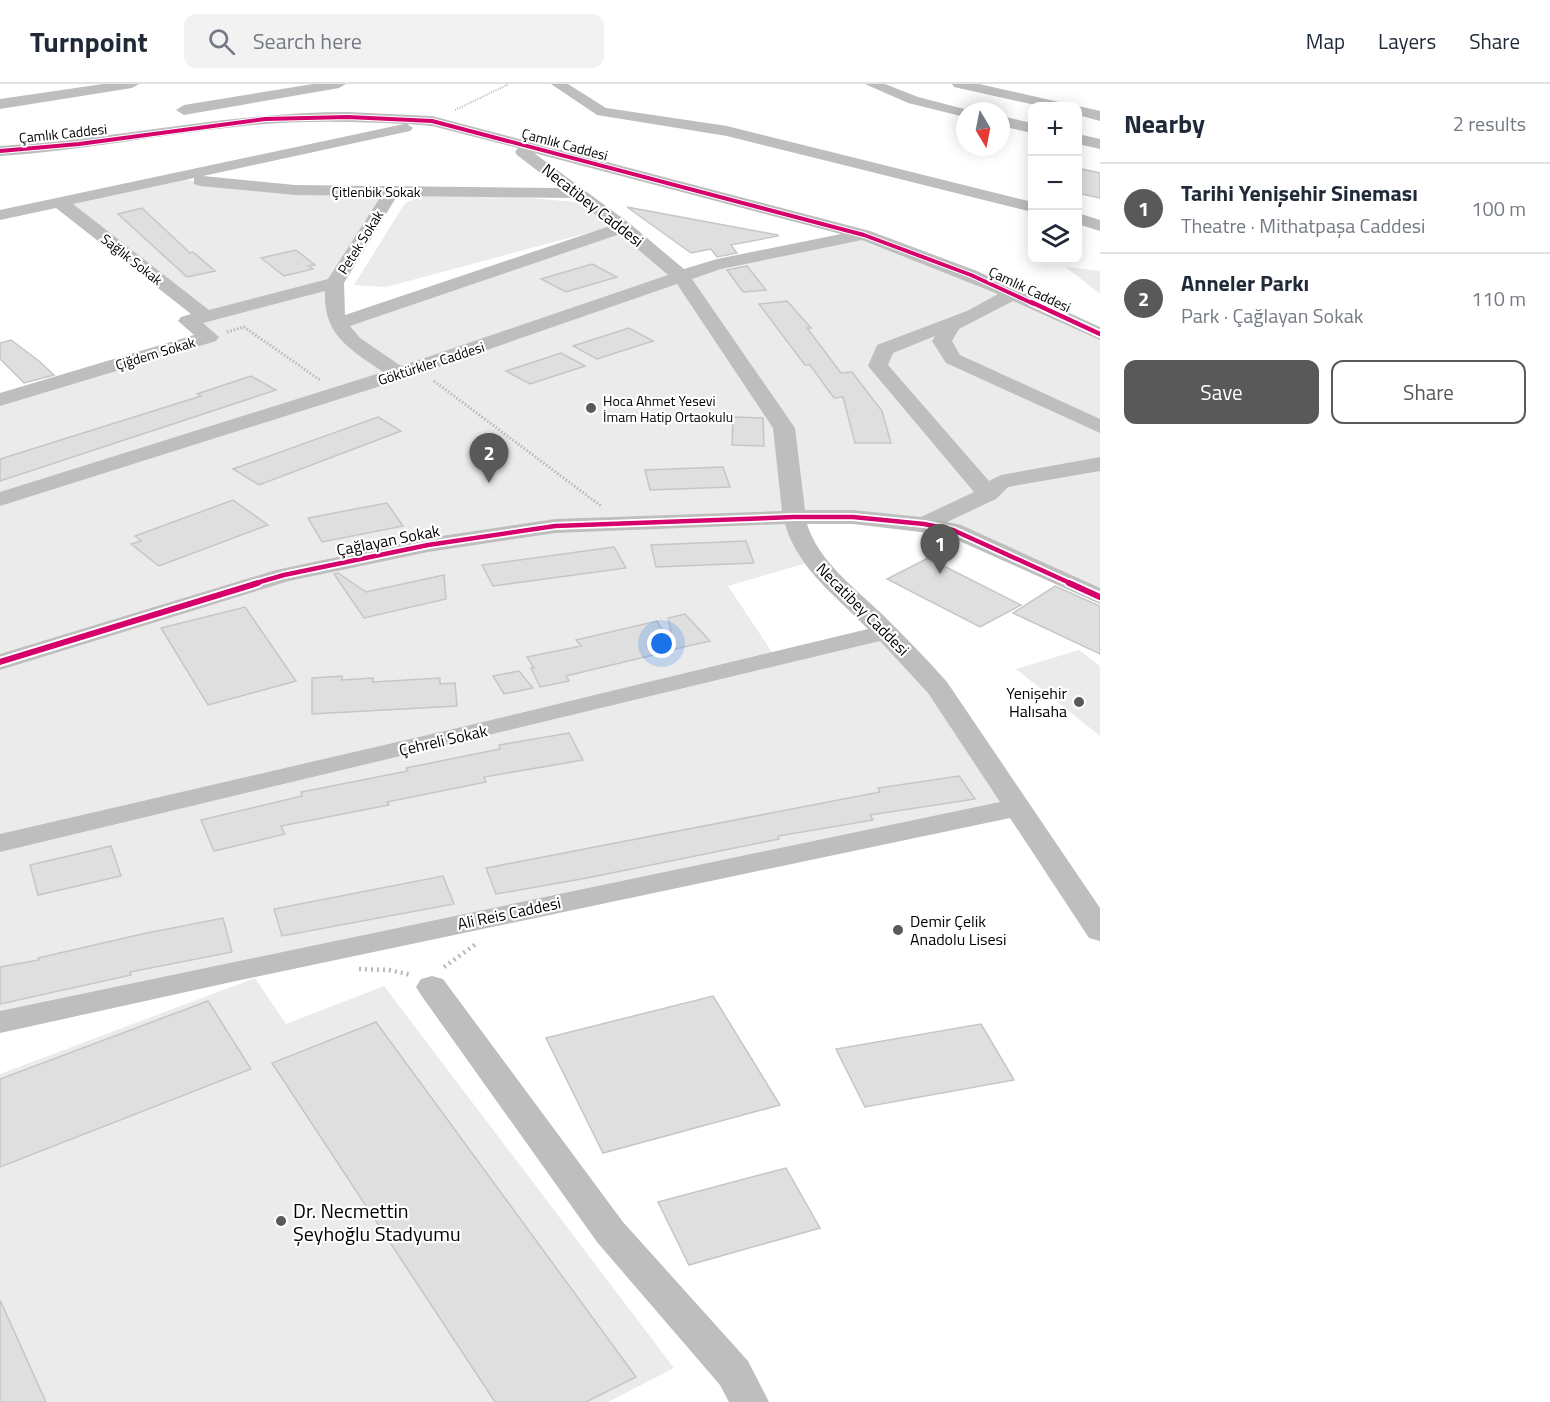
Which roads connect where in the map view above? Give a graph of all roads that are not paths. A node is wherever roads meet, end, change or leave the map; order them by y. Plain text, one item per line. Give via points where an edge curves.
1 (132, 84) edge
2 (339, 84) edge
3 (558, 84) edge
4 (872, 84) edge
5 (910, 84) edge
6 (958, 84) edge
7 (23, 86) dead end
8 (89, 91) junction
9 (895, 93) junction
10 (1040, 102) edge
11 (0, 104) edge
12 (956, 110) edge
13 (1082, 112) edge
14 (171, 113) dead end
15 (1100, 116) edge
16 (432, 121) junction
17 (1010, 123) edge
18 (1028, 127) edge
19 (713, 129) junction
20 (128, 138) junction
21 (501, 140) junction
22 (1082, 140) edge
23 (1100, 144) edge
24 (0, 151) edge
25 (0, 164) edge
26 (174, 178) junction
27 (392, 191) junction
28 (1028, 192) edge
29 (579, 193) junction
30 (59, 202) junction
31 (1028, 206) edge
32 (1082, 207) edge
33 (0, 215) edge
34 (1094, 219) edge
35 (623, 227) junction
36 (864, 236) junction
37 (682, 277) junction
38 (335, 282) junction
39 (1011, 295) junction
40 (975, 315) junction
41 (205, 316) junction
42 (338, 324) junction
43 (1100, 334) edge
44 (408, 371) junction
45 (0, 400) edge
46 (1100, 427) edge
47 (1100, 464) edge
48 (988, 494) junction
49 (0, 500) edge
50 (794, 517) junction
51 (924, 524) junction
52 (1100, 597) edge
53 (886, 632) junction
54 (0, 662) edge
55 (1019, 807) junction
56 (0, 843) edge
57 (1100, 931) edge
58 (432, 987) road end
59 (0, 1022) edge
60 (749, 1402) edge

1 - 8 street
2 - 14 street
3 - 19 street via 602,112
4 - 9 street
5 - 9 street
6 - 10 street
7 - 8 street
8 - 11 street
9 - 12 street
13 - 15 street
16 - 20 street, Çamlık Caddesi via 296,116
16 - 21 street, Çamlık Caddesi
16 - 26 street
17 - 18 street
19 - 28 street via 730,120 768,126 904,164
19 - 31 street
20 - 24 street, Çamlık Caddesi
20 - 25 street
21 - 29 street, Necatibey Caddesi via 528,154
21 - 36 street, Çamlık Caddesi
22 - 23 street
26 - 27 street, Çitlenbik Sokak via 295,190
26 - 30 street
27 - 29 street, Çitlenbik Sokak
27 - 38 street, Petek Sokak
29 - 35 street, Necatibey Caddesi
30 - 33 street
30 - 41 street, Sağlık Sokak
32 - 34 street
35 - 37 street, Necatibey Caddesi
35 - 42 street
36 - 37 street, Göktürkler Caddesi via 717,264
36 - 39 street, Çamlık Caddesi via 971,275
37 - 44 street, Göktürkler Caddesi
37 - 50 street, Necatibey Caddesi via 784,428
38 - 41 street, Çiğdem Sokak
38 - 42 street, Petek Sokak
39 - 40 street
39 - 43 street, Çamlık Caddesi
40 - 46 street via 951,325 942,341 952,359
40 - 48 street via 884,348 878,366
41 - 45 street, Çiğdem Sokak via 188,321 209,337
42 - 44 street via 353,342
44 - 49 street, Göktürkler Caddesi
47 - 48 street via 1001,482
48 - 51 street
50 - 51 street, Çağlayan Sokak via 853,517
50 - 53 street, Necatibey Caddesi via 800,538 814,561
50 - 54 street, Çağlayan Sokak via 555,526 439,543 285,575
51 - 52 street, Çağlayan Sokak via 953,530
53 - 55 street, Necatibey Caddesi via 938,688
53 - 56 street, Çehreli Sokak
55 - 57 street, Necatibey Caddesi
55 - 59 street, Ali Reis Caddesi
58 - 60 street via 610,1232 734,1373

